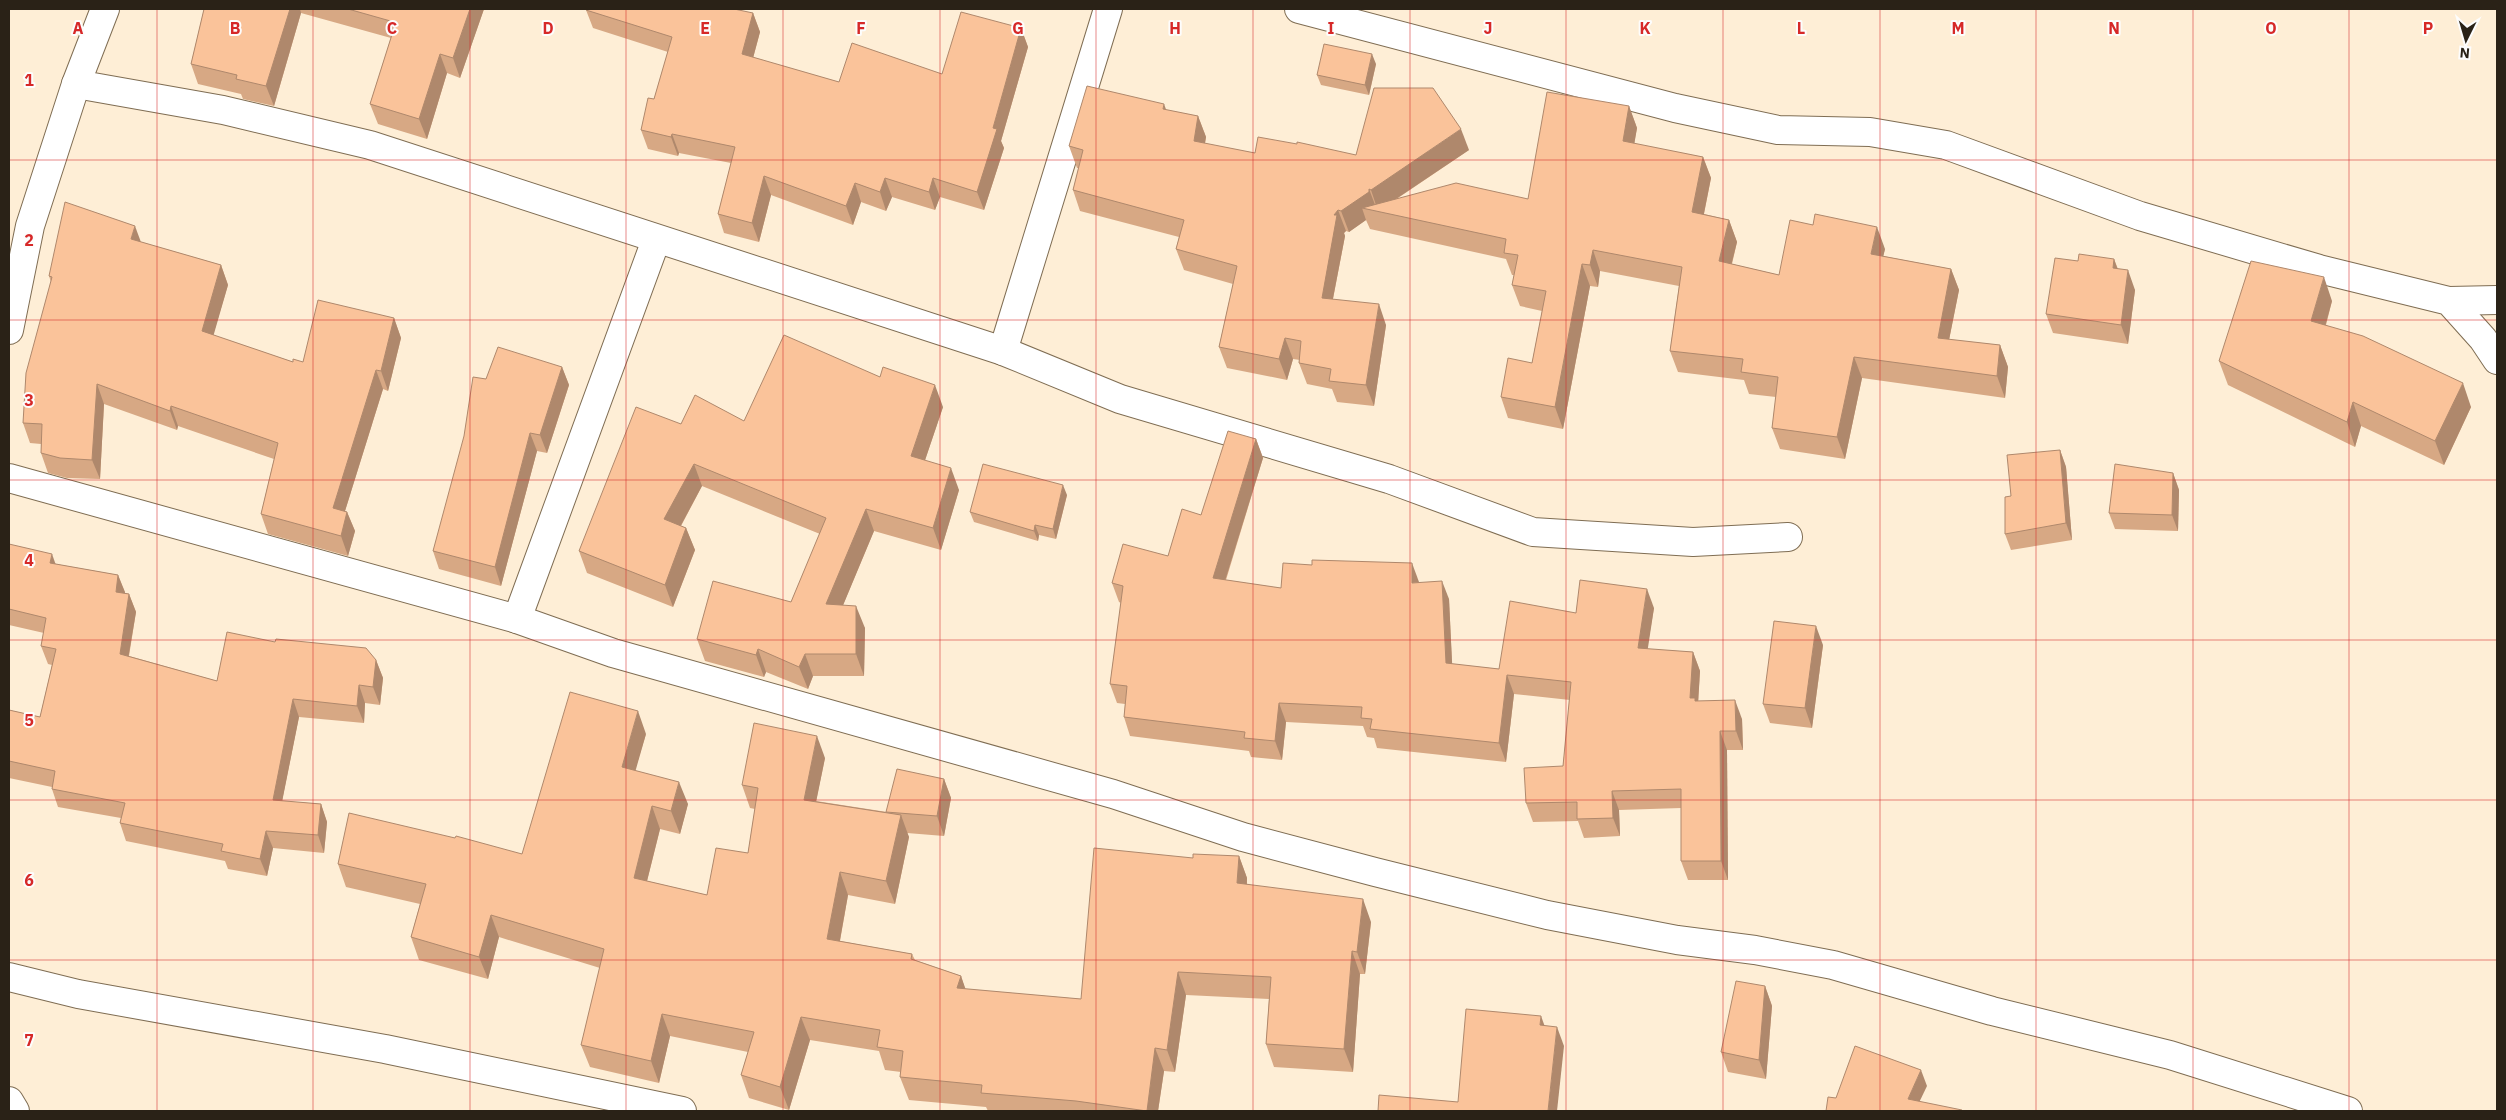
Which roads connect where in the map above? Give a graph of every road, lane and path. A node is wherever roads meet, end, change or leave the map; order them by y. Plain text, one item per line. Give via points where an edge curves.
1 (105, 9) edge
2 (1108, 9) edge
3 (1299, 9) edge
4 (76, 84) junction
5 (656, 240) junction
6 (2497, 300) edge
7 (2449, 301) junction
8 (9, 330) edge
9 (1003, 352) junction
10 (2497, 360) edge
11 (9, 478) edge
12 (1788, 537) dead end
13 (517, 619) junction
14 (9, 977) edge
15 (9, 1101) edge
16 (15, 1111) edge
17 (682, 1111) edge
18 (2348, 1111) edge

1 - 4 street
2 - 9 street
3 - 7 street via 1693,112 1778,130 1870,132 1946,145 2140,216 2319,269
4 - 5 street via 223,110 370,145
4 - 8 street via 30,226
5 - 9 street
5 - 13 street
6 - 7 street
7 - 10 street
9 - 12 street via 1120,399 1389,480 1533,532 1693,542
11 - 13 street
13 - 18 street via 613,654 1104,792 1365,870 1556,917 1833,965 1992,1012 2170,1055
14 - 17 street via 78,994 385,1050
15 - 16 street

